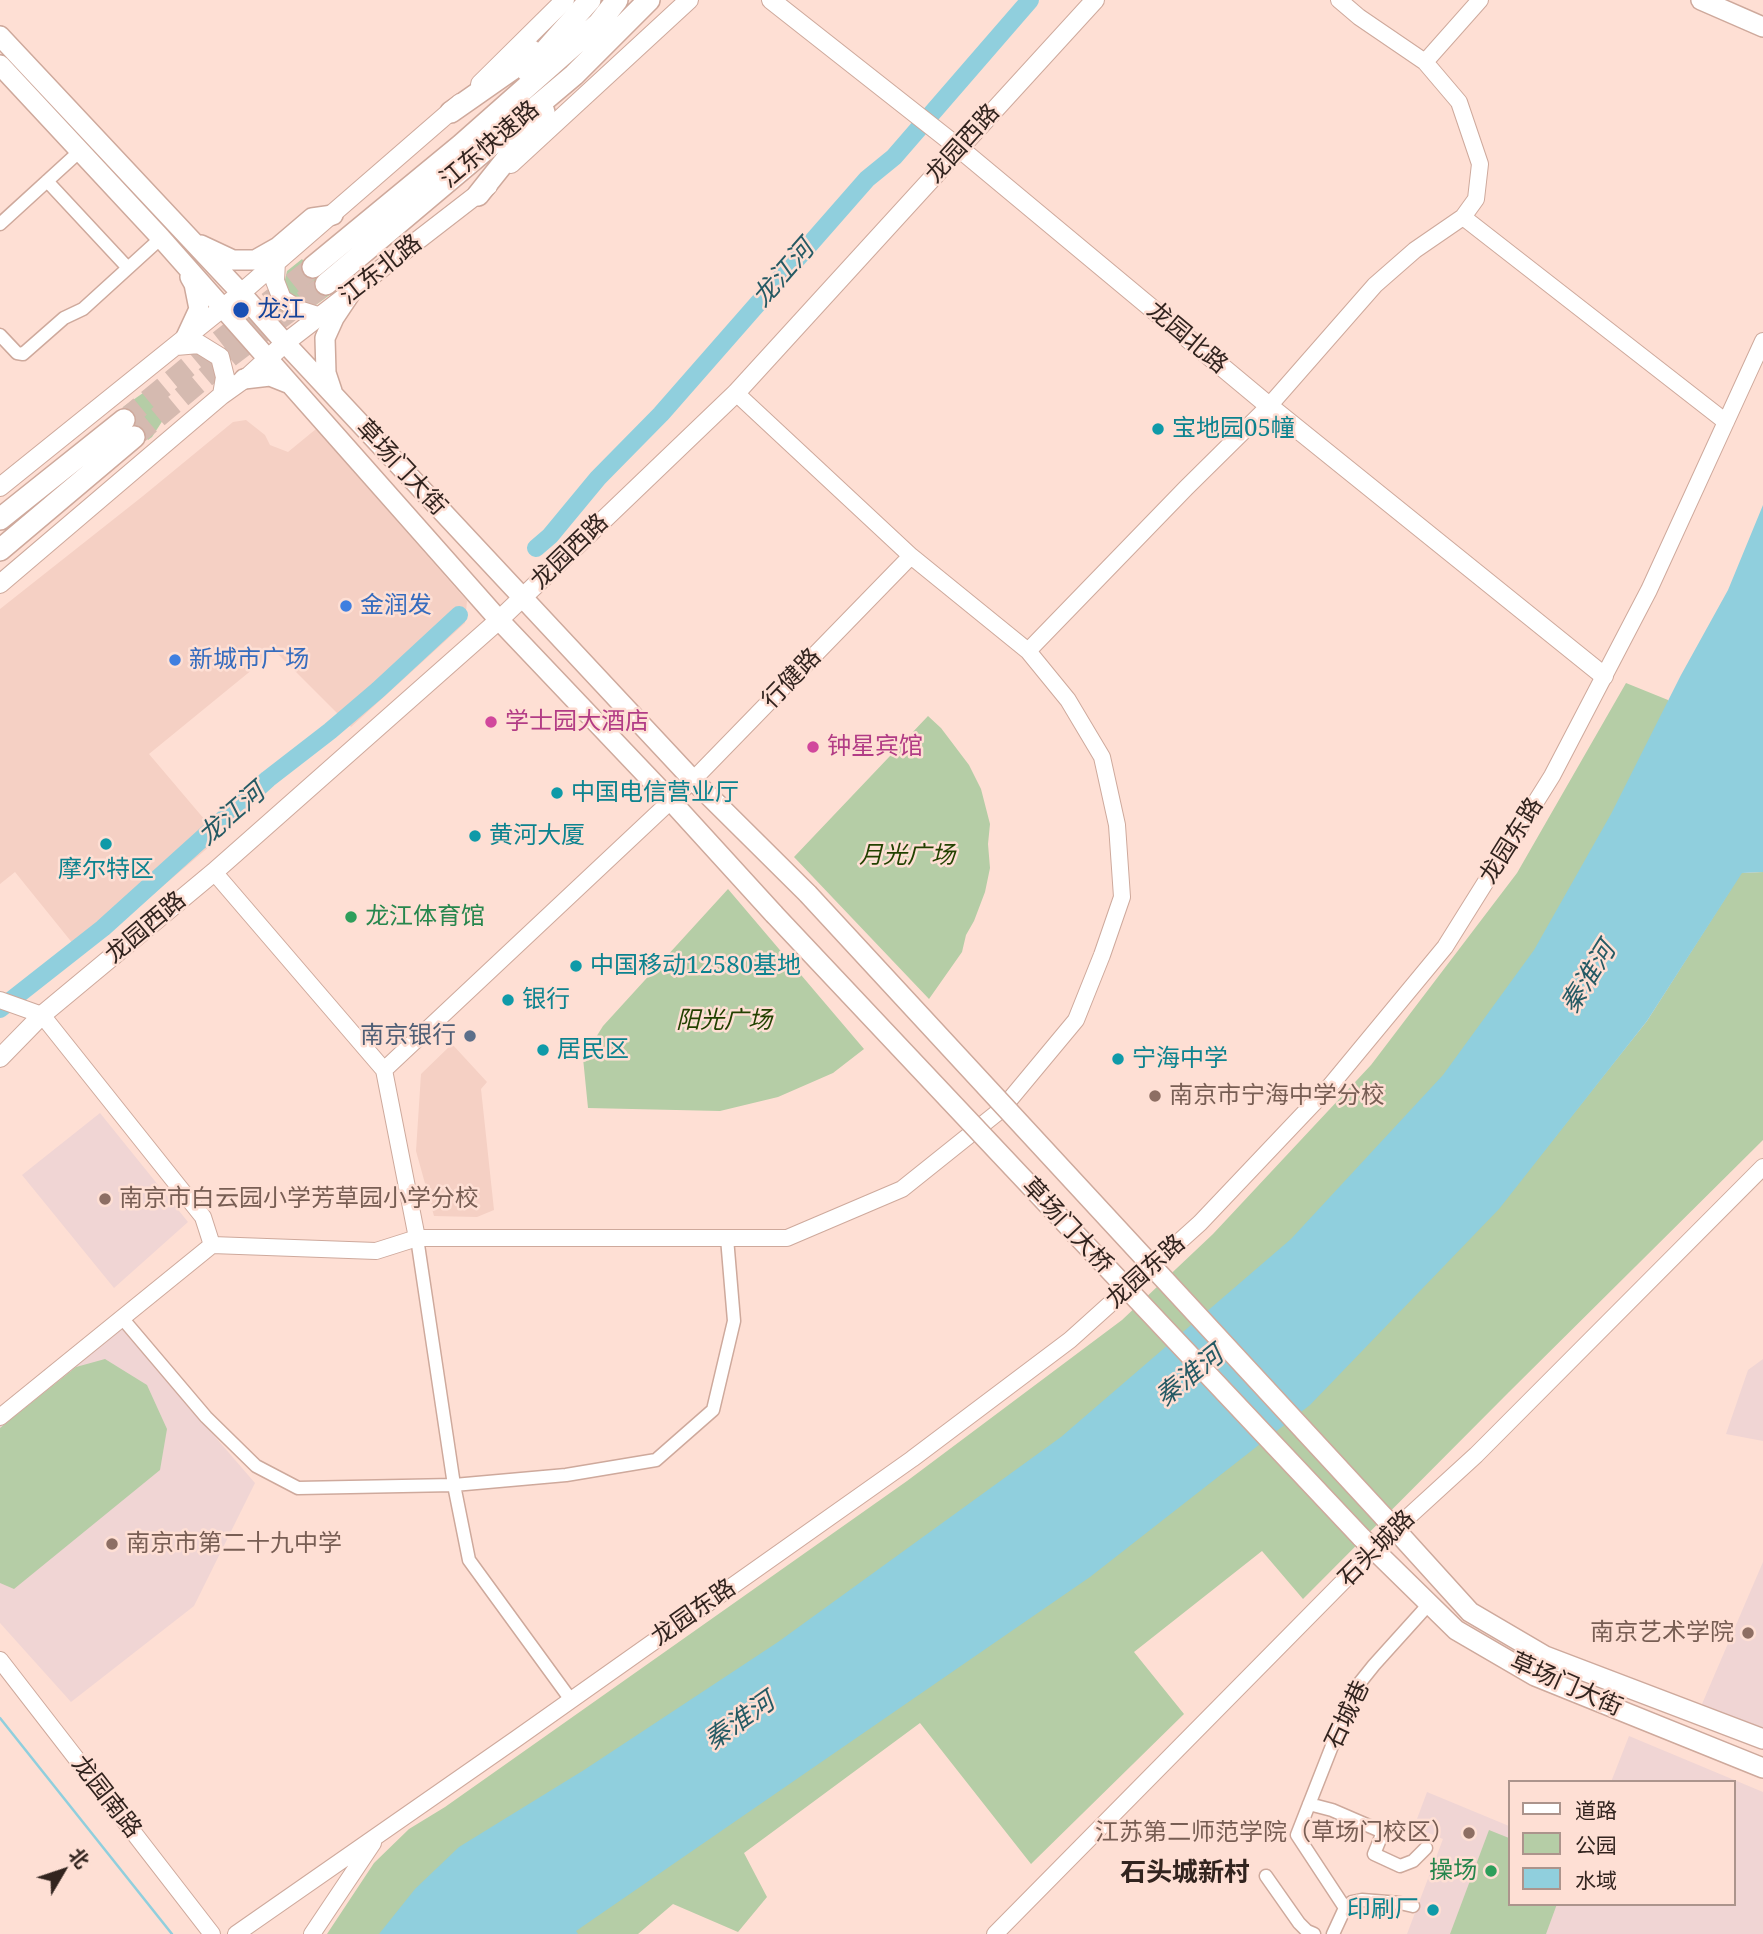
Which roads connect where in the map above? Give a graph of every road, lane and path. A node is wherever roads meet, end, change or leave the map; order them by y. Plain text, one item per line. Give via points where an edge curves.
1 (565, 0) edge
2 (589, 0) edge
3 (617, 0) edge
4 (649, 0) edge
5 (689, 0) edge
6 (771, 0) edge
7 (1095, 0) edge
8 (1339, 0) edge
9 (1480, 0) edge
10 (1701, 0) edge
11 (1763, 27) edge
12 (0, 36) edge
13 (1426, 62) junction
14 (0, 65) edge
15 (574, 75) junction
16 (451, 112) junction
17 (461, 145) junction
18 (958, 148) junction
19 (80, 151) junction
20 (47, 181) junction
21 (478, 195) junction
22 (333, 215) junction
23 (1463, 217) junction
24 (0, 224) edge
25 (161, 239) junction
26 (190, 240) junction
27 (180, 261) junction
28 (276, 261) junction
29 (128, 268) junction
30 (352, 291) junction
31 (241, 293) junction
32 (222, 308) junction
33 (321, 317) junction
34 (0, 335) edge
35 (181, 341) junction
36 (1763, 341) edge
37 (285, 343) junction
38 (268, 359) junction
39 (244, 379) junction
40 (291, 384) junction
41 (736, 393) junction
42 (222, 395) junction
43 (333, 395) junction
44 (1269, 406) junction
45 (1726, 422) junction
46 (0, 487) edge
47 (0, 519) edge
48 (0, 551) edge
49 (911, 556) junction
50 (0, 583) edge
51 (523, 598) junction
52 (499, 620) junction
53 (1028, 651) junction
54 (1604, 676) junction
55 (693, 780) junction
56 (671, 801) junction
57 (214, 872) junction
58 (808, 894) joint
59 (774, 914) joint
60 (7, 1003) edge
61 (42, 1015) junction
62 (0, 1058) edge
63 (384, 1070) junction
64 (1763, 1167) edge
65 (417, 1238) junction
66 (727, 1238) junction
67 (212, 1245) junction
68 (122, 1318) junction
69 (0, 1417) edge
70 (454, 1485) junction
71 (1389, 1523) junction
72 (1367, 1544) junction
73 (1429, 1604) junction
74 (2, 1666) edge
75 (571, 1700) junction
76 (1763, 1739) edge
77 (1763, 1768) edge
78 (1310, 1804) junction
79 (379, 1834) junction
80 (1426, 1848) dead end
81 (1266, 1876) dead end
82 (1413, 1906) dead end
83 (1345, 1908) junction
84 (212, 1934) edge
85 (236, 1934) edge
86 (312, 1934) edge
87 (995, 1934) edge
88 (1314, 1934) edge
89 (1333, 1934) edge

1 - 16 main road
2 - 16 highway via 511,70
2 - 17 highway
3 - 17 highway, 江东快速路 via 599,23
4 - 15 highway, 江东快速路
5 - 21 main road, 江东北路
6 - 18 main road, 龙园北路
7 - 18 main road, 龙园西路
8 - 13 street
9 - 13 street
10 - 11 main road
12 - 26 main road, 草场门大街
13 - 23 street via 1459,102 1480,164 1476,199
14 - 19 main road, 草场门大街
15 - 17 highway, 江东快速路 via 319,276
15 - 21 highway
16 - 22 main road
18 - 41 main road, 龙园西路
18 - 44 main road, 龙园北路
19 - 20 street
19 - 25 main road, 草场门大街
20 - 24 street
20 - 29 street
21 - 30 main road, 江东北路
22 - 26 main road via 312,218 255,260 233,260
22 - 28 main road
23 - 44 street via 1375,285
23 - 45 street
25 - 27 main road, 草场门大街
25 - 29 street
26 - 31 main road, 草场门大街
27 - 32 main road, 草场门大街
27 - 35 main road via 194,284 199,309
28 - 31 main road
28 - 33 main road via 275,281 282,299
29 - 34 street via 23,354
30 - 33 main road, 江东北路
30 - 43 main road via 325,338 326,373
31 - 32 main road
31 - 37 main road, 草场门大街
32 - 35 main road
32 - 38 main road, 草场门大街
33 - 37 main road, 江东北路
35 - 42 main road via 199,344 220,357 225,377
35 - 46 main road
36 - 45 street, 龙园东路
37 - 38 main road, 江东北路
37 - 43 main road, 草场门大街
38 - 39 main road, 江东北路
38 - 40 main road, 草场门大街
39 - 40 main road via 270,376
39 - 42 main road, 江东北路
40 - 52 main road, 草场门大街
41 - 49 street
41 - 51 main road, 龙园西路
42 - 50 main road, 江东北路
43 - 51 main road, 草场门大街
44 - 53 street
44 - 54 main road, 龙园北路
45 - 54 street, 龙园东路
47 - 48 highway via 129,428
49 - 53 street
49 - 55 street, 行健路
51 - 52 main road, 龙园西路
51 - 55 main road, 草场门大街
52 - 56 main road, 草场门大街
52 - 57 main road, 龙园西路
53 - 66 street via 1068,700 1102,757 1117,825 1122,897 1076,1020 1002,1109 902,1189 787,1238
54 - 75 street, 龙园东路 via 1552,776 1445,947 1330,1086 1200,1223 1070,1340
55 - 56 street, 行健路
55 - 58 main road, 草场门大街
56 - 59 main road, 草场门大街
56 - 63 street, 行健路
57 - 61 main road, 龙园西路
57 - 63 street
58 - 71 main road, 草场门大桥, bridge
59 - 72 main road, 草场门大桥, bridge
60 - 61 street
61 - 62 main road, 龙园西路
61 - 67 street via 203,1217
63 - 65 street
64 - 71 street, 石头城路 via 1476,1455
65 - 66 street
65 - 67 street via 376,1251
65 - 70 street
66 - 70 street via 734,1321 713,1410 656,1460 566,1475
67 - 68 street
68 - 69 street
68 - 70 street via 206,1417 256,1466 298,1488
70 - 75 street via 469,1560
71 - 72 street, 石头城路
71 - 76 main road, 草场门大街 via 1470,1612 1545,1656
72 - 73 main road, 草场门大街
72 - 87 street, 石头城路
73 - 77 main road, 草场门大街 via 1456,1630 1535,1676
73 - 78 street, 石城巷 via 1354,1690
74 - 84 street, 龙园南路
75 - 79 street, 龙园东路
78 - 80 street via 1382,1832 1374,1854 1401,1866
78 - 83 street, 石城巷 via 1297,1835
79 - 85 street, 龙园东路
79 - 86 street
81 - 88 street via 1299,1923
82 - 83 street via 1362,1900
83 - 89 street

